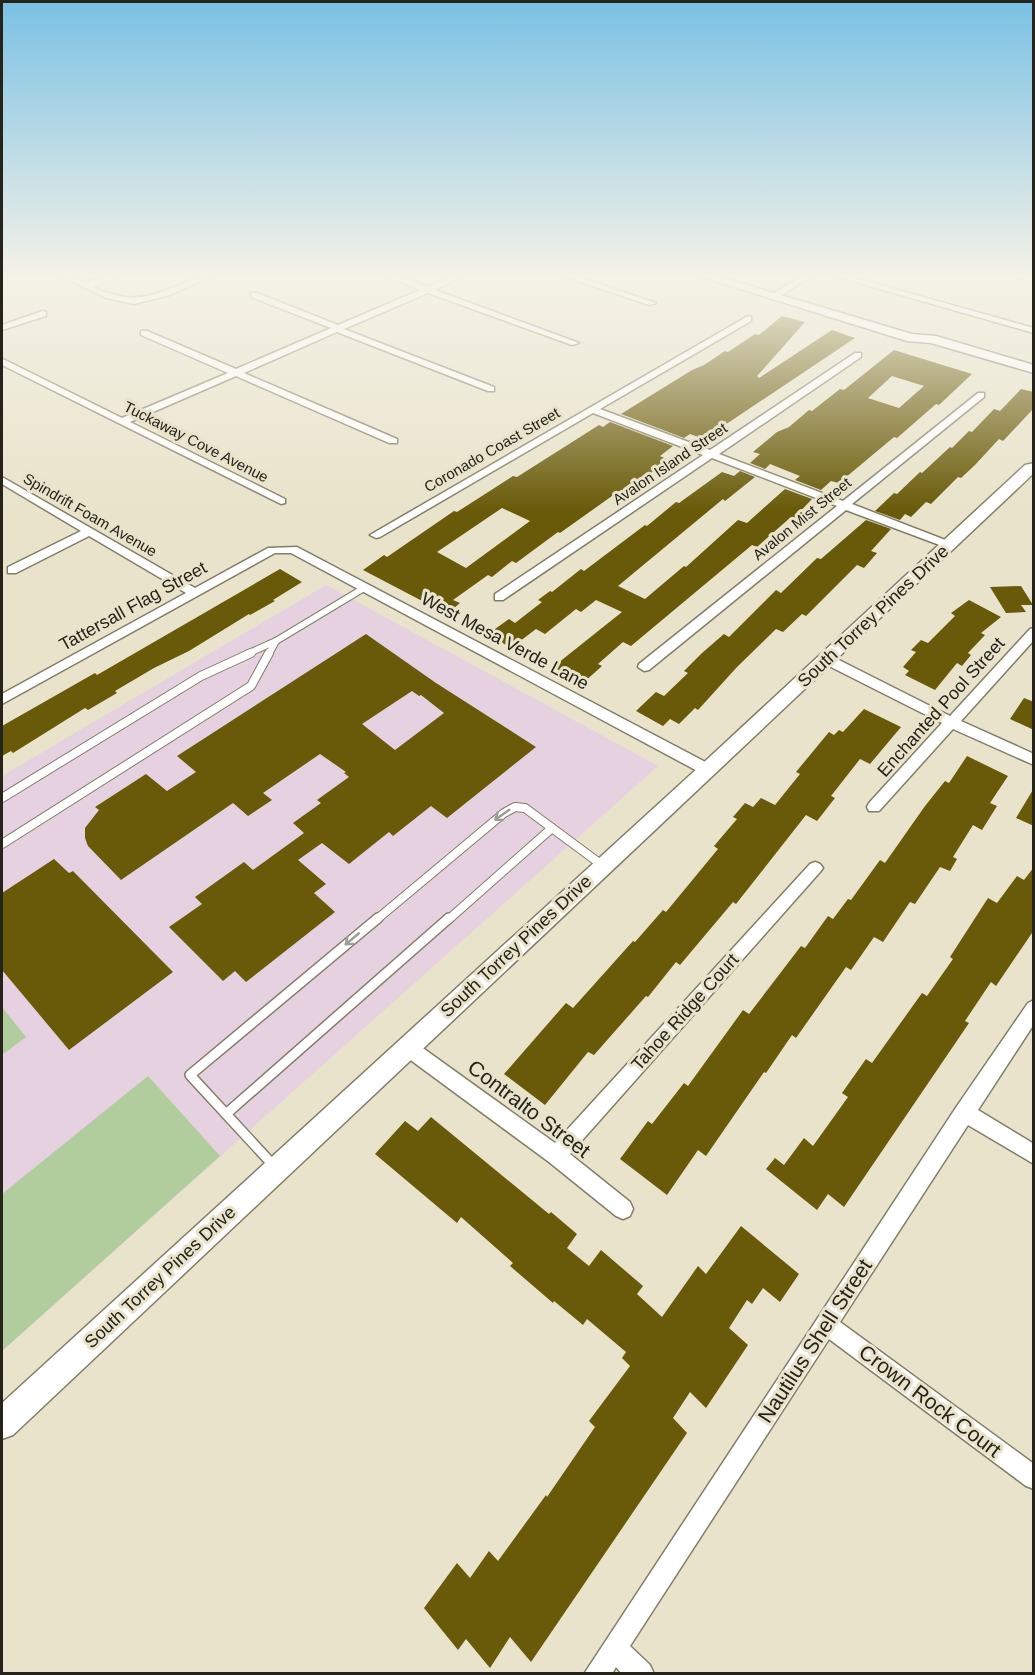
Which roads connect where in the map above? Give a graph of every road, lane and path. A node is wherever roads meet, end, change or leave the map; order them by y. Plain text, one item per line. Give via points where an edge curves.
1 (193, 354) edge
2 (280, 354) edge
3 (402, 354) edge
4 (686, 354) edge
5 (945, 354) edge
6 (984, 354) edge
7 (858, 355) dead end
8 (2, 362) edge
9 (1034, 369) edge
10 (237, 373) junction
11 (1034, 381) edge
12 (490, 389) dead end
13 (981, 394) dead end
14 (592, 409) junction
15 (122, 422) junction
16 (393, 441) dead end
17 (711, 454) junction
18 (1032, 463) edge
19 (2, 480) edge
20 (281, 501) dead end
21 (844, 504) junction
22 (89, 532) junction
23 (376, 535) dead end
24 (949, 545) junction
25 (284, 549) joint
26 (12, 570) dead end
27 (364, 588) junction
28 (194, 593) junction
29 (499, 597) dead end
30 (1034, 632) edge
31 (276, 641) junction
32 (826, 658) junction
33 (644, 667) dead end
34 (2, 699) edge
35 (951, 723) junction
36 (1034, 760) edge
37 (708, 770) junction
38 (2, 798) edge
39 (874, 807) dead end
40 (552, 828) junction
41 (2, 844) edge
42 (603, 866) junction
43 (815, 868) dead end
44 (1034, 1008) edge
45 (407, 1047) junction
46 (964, 1112) junction
47 (226, 1114) junction
48 (556, 1155) junction
49 (1034, 1155) edge
50 (277, 1169) junction
51 (623, 1209) dead end
52 (826, 1324) junction
53 (2, 1424) edge
54 (1034, 1478) edge
55 (614, 1648) junction
56 (597, 1674) edge
57 (640, 1674) edge

1 - 10 street
2 - 10 street
3 - 12 street
4 - 14 street, Coronado Coast Street
5 - 11 street
6 - 9 street
7 - 17 street, Avalon Island Street
8 - 15 street, Tuckaway Cove Avenue
10 - 15 street
10 - 16 street
13 - 21 street, Avalon Mist Street
14 - 17 street
14 - 23 street, Coronado Coast Street
15 - 20 street, Tuckaway Cove Avenue
17 - 21 street
17 - 29 street, Avalon Island Street
18 - 24 street, South Torrey Pines Drive
19 - 22 street, Spindrift Foam Avenue
21 - 24 street
21 - 33 street, Avalon Mist Street
22 - 26 street
22 - 28 street, Spindrift Foam Avenue
24 - 32 street, South Torrey Pines Drive
25 - 27 street, West Mesa Verde Lane via 303,553
25 - 28 street, Tattersall Flag Street via 272,550
27 - 31 lane
27 - 37 street, West Mesa Verde Lane
28 - 34 street, Tattersall Flag Street
30 - 35 street, Enchanted Pool Street
31 - 38 lane via 201,676
31 - 41 lane via 251,686
32 - 35 street
32 - 37 street, South Torrey Pines Drive
35 - 36 street
35 - 39 street, Enchanted Pool Street
37 - 42 street, South Torrey Pines Drive
40 - 42 lane
40 - 47 lane
40 -> 47 lane via 525,808 515,807 504,813 190,1075
42 - 45 street, South Torrey Pines Drive
43 - 48 street, Tahoe Ridge Court
44 - 46 street, Nautilus Shell Street
45 - 48 street, Contralto Street
45 - 50 street, South Torrey Pines Drive
46 - 49 street
46 - 52 street, Nautilus Shell Street
47 - 50 lane
48 - 51 street, Contralto Street
50 - 53 street, South Torrey Pines Drive
52 - 54 street, Crown Rock Court
52 - 55 street, Nautilus Shell Street
55 - 56 street, Nautilus Shell Street
55 - 57 street

